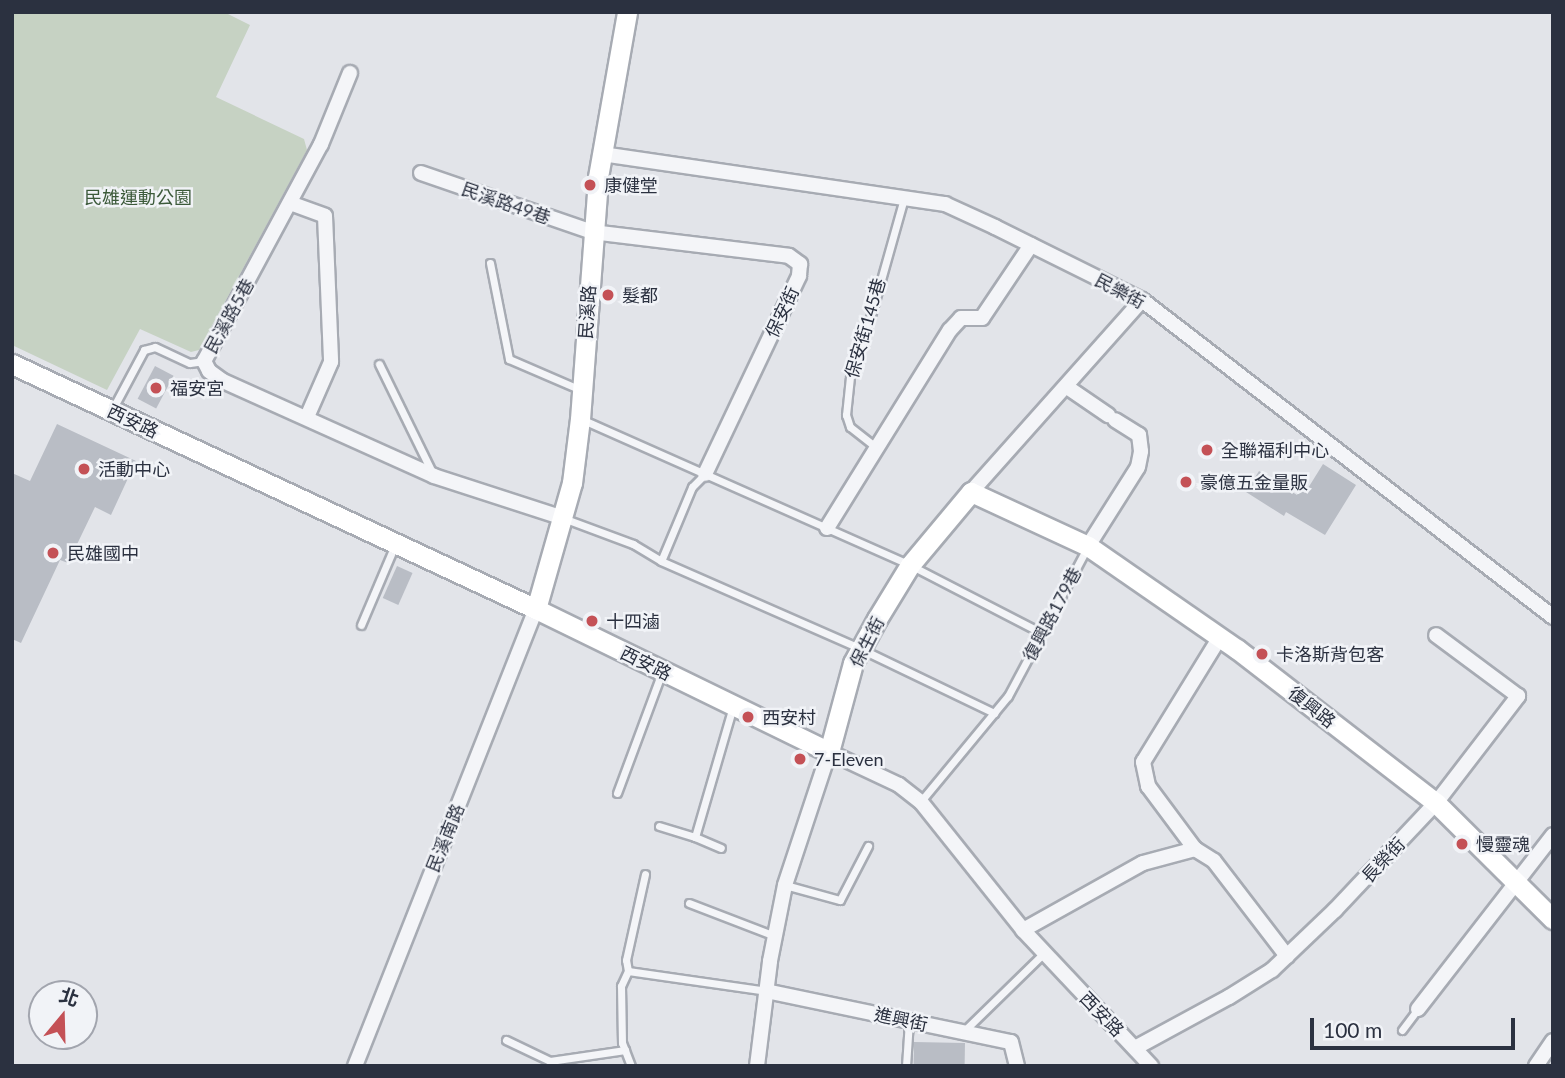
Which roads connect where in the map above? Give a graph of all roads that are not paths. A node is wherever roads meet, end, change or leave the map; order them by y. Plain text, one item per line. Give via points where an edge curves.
1 (627, 12) edge
2 (350, 73) dead end
3 (602, 154) junction
4 (421, 173) dead end
5 (904, 197) junction
6 (290, 203) junction
7 (592, 232) junction
8 (1031, 245) junction
9 (490, 263) dead end
10 (1142, 300) junction
11 (205, 361) junction
12 (379, 363) dead end
13 (12, 364) edge
14 (1067, 387) junction
15 (582, 390) junction
16 (112, 411) junction
17 (307, 417) junction
18 (580, 419) junction
19 (877, 449) junction
20 (705, 474) junction
21 (434, 476) junction
22 (971, 492) junction
23 (563, 518) junction
24 (827, 528) junction
25 (396, 544) junction
26 (1088, 546) junction
27 (661, 561) junction
28 (910, 565) junction
29 (536, 609) junction
30 (1553, 617) edge
31 (361, 625) dead end
32 (1042, 633) junction
33 (1436, 635) dead end
34 (1220, 637) junction
35 (861, 649) junction
36 (662, 671) junction
37 (733, 705) junction
38 (994, 713) junction
39 (829, 752) junction
40 (617, 793) dead end
41 (921, 802) junction
42 (1436, 803) junction
43 (659, 826) dead end
44 (1553, 835) edge
45 (695, 837) junction
46 (868, 846) dead end
47 (721, 848) dead end
48 (1195, 849) junction
49 (645, 874) dead end
50 (1517, 882) junction
51 (785, 885) junction
52 (689, 902) dead end
53 (1553, 919) edge
54 (1023, 930) junction
55 (775, 936) junction
56 (1044, 953) junction
57 (1287, 956) junction
58 (628, 971) junction
59 (766, 991) junction
60 (1418, 1009) joint
61 (909, 1021) junction
62 (1402, 1030) dead end
63 (963, 1032) junction
64 (506, 1040) dead end
65 (1553, 1041) edge
66 (1135, 1048) junction
67 (625, 1050) junction
68 (355, 1066) edge
69 (631, 1066) edge
70 (757, 1066) edge
71 (906, 1066) edge
72 (1017, 1066) edge
73 (1151, 1066) edge
74 (1536, 1066) edge

1 - 3 street, 民溪路
2 - 6 street, 民溪路5巷
3 - 5 street, 民樂街
3 - 7 street, 民溪路
4 - 7 street, 民溪路49巷
5 - 8 street, 民樂街 via 945,204
5 - 19 lane, 保安街145巷 via 850,376 846,415 850,427
6 - 11 street, 民溪路5巷
6 - 17 street via 324,216 331,362
7 - 15 street, 民溪路
7 - 20 street, 保安街 via 789,256 800,264 799,276
8 - 10 street, 民樂街
8 - 19 street via 982,318 961,318 950,330
9 - 15 lane via 509,359
10 - 14 street, 保生街
10 - 30 street, 民樂街
11 - 16 lane via 190,362 155,347 144,350
11 - 17 street, 民溪路5巷 via 209,371 223,381
12 - 21 lane
13 - 16 street, 西安路
14 - 22 street, 保生街
14 - 26 street, 復興路179巷 via 1139,435 1138,467
15 - 18 street, 民溪路
16 - 25 street, 西安路
17 - 21 street, 民溪路5巷
18 - 20 lane
18 - 23 street, 民溪路
19 - 24 street
20 - 24 lane
20 - 27 lane via 692,487
21 - 23 street, 民溪路5巷
22 - 26 street, 復興路
22 - 28 street, 保生街
23 - 27 lane via 634,544
23 - 29 street, 民溪路
24 - 28 lane
25 - 29 street, 西安路
25 - 31 lane
26 - 32 lane, 復興路179巷
26 - 34 street, 復興路
27 - 35 lane
28 - 32 lane
28 - 35 street, 保生街
29 - 36 street, 西安路
29 - 68 street, 民溪南路
32 - 38 lane, 復興路179巷
33 - 42 street, 長榮街 via 1518,696
34 - 42 street, 復興路
34 - 48 street via 1143,762 1148,786
35 - 38 lane
35 - 39 street, 保生街
36 - 37 street, 西安路
36 - 40 lane
37 - 39 street, 西安路
37 - 45 lane
38 - 41 lane, 復興路179巷
39 - 41 street, 西安路 via 899,785
39 - 51 street, 保生街
41 - 54 street, 西安路
42 - 50 street, 復興路
42 - 57 street, 長榮街
43 - 45 lane
44 - 50 street
45 - 47 lane
46 - 51 lane via 840,900
48 - 54 street via 1143,863
48 - 57 street via 1214,861
49 - 58 lane via 626,960
50 - 53 street, 復興路
50 - 60 street
51 - 55 street, 保生街
52 - 55 lane
54 - 56 street, 西安路
55 - 59 street, 保生街
56 - 63 lane
56 - 66 street, 西安路
57 - 66 street, 長榮街 via 1229,998
58 - 59 lane
58 - 67 lane via 621,986
59 - 61 street, 進興街
59 - 70 street, 保生街
60 - 62 lane
61 - 63 street, 進興街
61 - 71 lane
63 - 72 street, 進興街 via 1011,1042
64 - 67 lane via 550,1060
65 - 74 street
66 - 73 street, 西安路
67 - 69 lane

